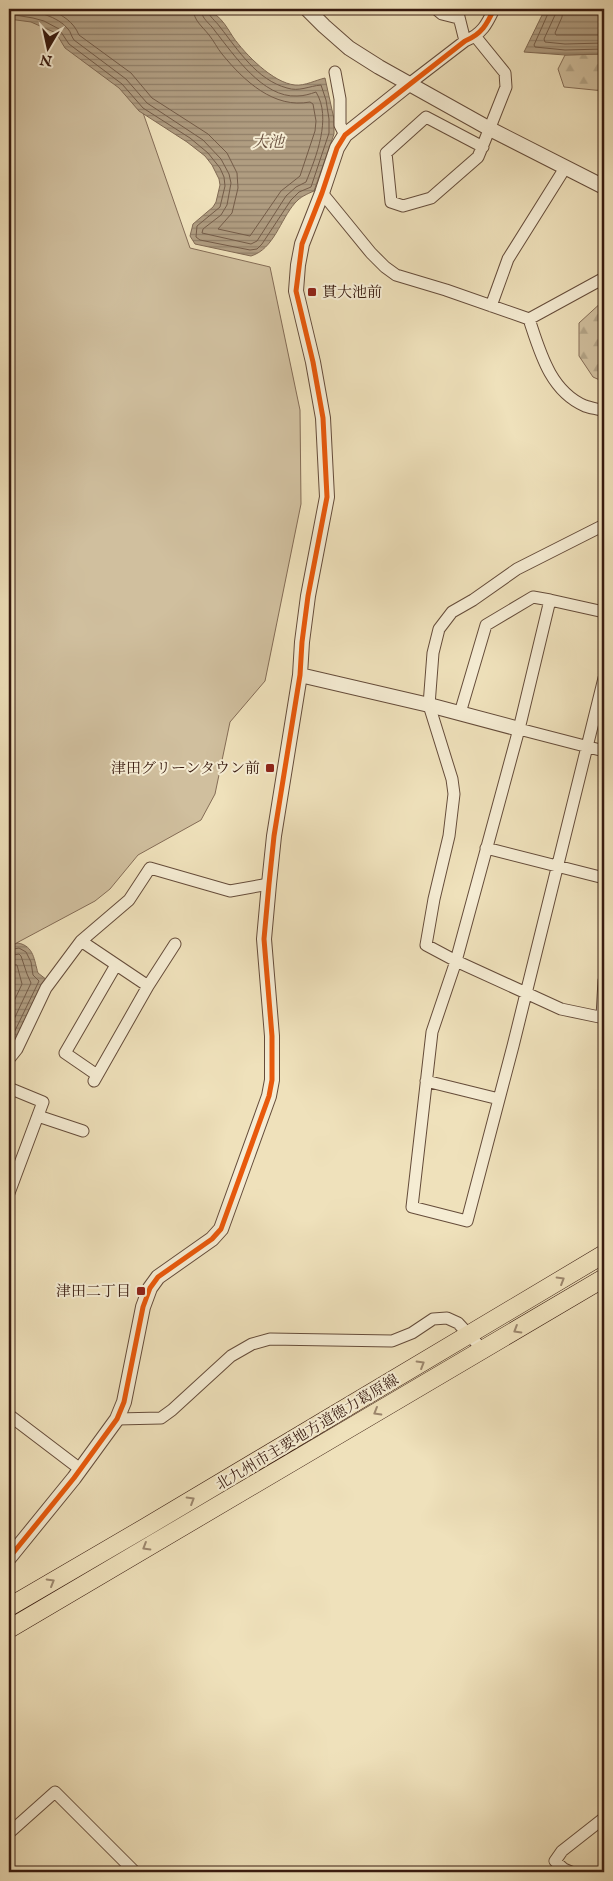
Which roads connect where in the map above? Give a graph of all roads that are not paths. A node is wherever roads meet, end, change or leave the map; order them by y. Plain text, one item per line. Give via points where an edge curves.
1 (307, 9) edge
2 (436, 9) edge
3 (494, 9) edge
4 (457, 13) edge
5 (470, 38) junction
6 (335, 72) dead end
7 (409, 84) junction
8 (490, 129) junction
9 (344, 136) junction
10 (483, 147) junction
11 (564, 168) junction
12 (604, 187) edge
13 (322, 194) junction
14 (604, 278) edge
15 (491, 306) junction
16 (529, 319) junction
17 (604, 411) edge
18 (604, 525) edge
19 (550, 600) junction
20 (604, 612) edge
21 (300, 675) junction
22 (604, 678) edge
23 (429, 705) junction
24 (460, 713) junction
25 (519, 729) junction
26 (588, 746) junction
27 (604, 751) edge
28 (486, 848) junction
29 (558, 866) junction
30 (604, 878) edge
31 (269, 884) junction
32 (81, 941) junction
33 (175, 944) dead end
34 (456, 961) junction
35 (116, 965) junction
36 (604, 985) edge
37 (148, 986) junction
38 (525, 993) junction
39 (603, 1018) edge
40 (9, 1059) edge
41 (426, 1081) junction
42 (9, 1088) edge
43 (499, 1099) junction
44 (38, 1116) junction
45 (83, 1132) dead end
46 (9, 1193) edge
47 (604, 1254) edge
48 (604, 1278) edge
49 (469, 1335) junction
50 (483, 1350) junction
51 (9, 1415) edge
52 (117, 1419) junction
53 (80, 1469) junction
54 (9, 1558) edge
55 (9, 1607) edge
56 (9, 1629) edge
57 (604, 1818) edge
58 (9, 1833) edge
59 (135, 1872) edge
60 (571, 1872) edge

1 - 7 street via 349,48
2 - 4 street via 442,14
3 - 5 street via 486,27
4 - 5 street
5 - 7 street
5 - 8 street via 505,73 506,87
6 - 9 street via 340,98 340,126
7 - 8 street
7 - 9 street
8 - 10 street
8 - 11 street
9 - 13 street
10 - 10 street via 478,157 431,198 403,206 391,202 386,153 426,117
11 - 12 street
11 - 15 street via 508,259
13 - 15 street via 385,267 396,275
13 - 21 street via 302,244 296,291 323,418 327,497 308,596
14 - 16 street
15 - 16 street
16 - 17 street via 544,363 564,392 584,406
18 - 23 street via 517,569 452,612 439,629 435,645
19 - 20 street
19 - 24 street via 533,597 486,624
19 - 25 street
21 - 23 street
21 - 31 street
22 - 26 street
23 - 24 street
23 - 34 street via 454,794 449,836 426,945
24 - 25 street
25 - 26 street
25 - 28 street
26 - 27 street
26 - 29 street
28 - 29 street
28 - 34 street
29 - 30 street
29 - 38 street
31 - 32 street via 230,892 150,868 129,900
31 - 52 street via 264,940 272,1036 269,1096 221,1229 158,1277 150,1288 124,1402
32 - 35 street
32 - 40 street via 46,988 17,1050
33 - 37 street
34 - 38 street
34 - 41 street via 432,1032
35 - 37 street
35 - 37 street via 65,1053 95,1078
36 - 39 street
38 - 39 street via 560,1009
38 - 43 street
41 - 43 street
41 - 43 street via 412,1207 466,1221
42 - 44 street via 43,1102
44 - 45 street
44 - 46 street
49 -> 47 main road, 北九州市主要地方道徳力葛原線
48 -> 50 main road, 北九州市主要地方道徳力葛原線
49 - 50 street
49 - 52 street via 458,1323 447,1318 434,1320 392,1341 270,1339 252,1344 231,1356 160,1418
55 -> 49 main road, 北九州市主要地方道徳力葛原線
50 -> 56 main road, 北九州市主要地方道徳力葛原線
51 - 53 street
52 - 53 street
53 - 54 street
57 - 60 street via 562,1851 555,1861
58 - 59 street via 55,1792

